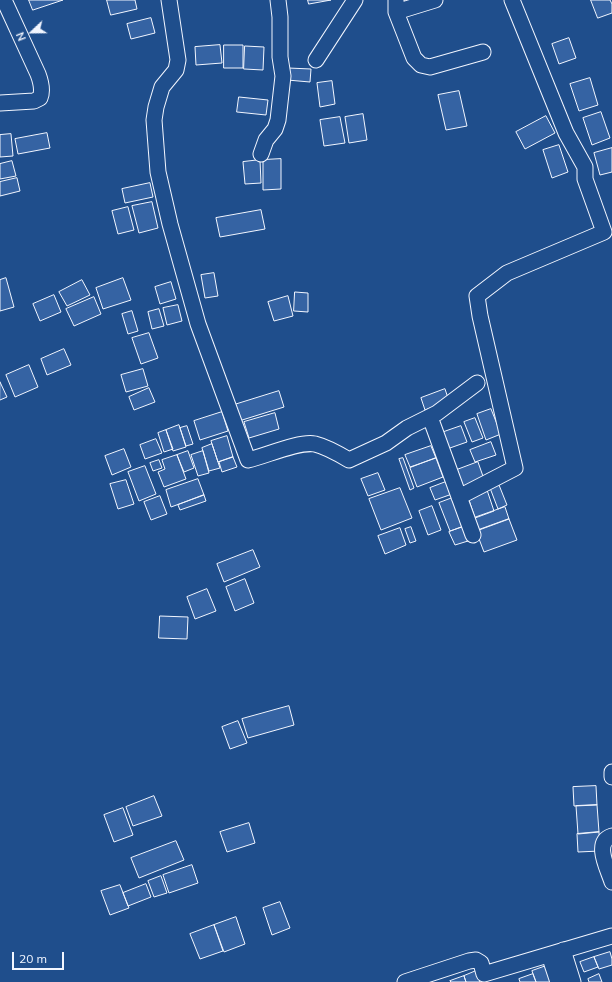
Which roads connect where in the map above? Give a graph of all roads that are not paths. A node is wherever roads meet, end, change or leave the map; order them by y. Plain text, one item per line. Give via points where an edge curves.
1 (4, 0) edge
2 (169, 0) edge
3 (278, 0) edge
4 (355, 0) edge
5 (435, 0) edge
6 (512, 0) edge
7 (396, 6) edge
8 (483, 52) dead end
9 (316, 60) dead end
10 (0, 103) edge
11 (261, 154) dead end
12 (477, 383) dead end
13 (430, 417) junction
14 (459, 497) junction
15 (473, 535) dead end
16 (612, 772) edge
17 (612, 777) edge
18 (612, 836) edge
19 (612, 882) edge
20 (612, 936) edge
21 (556, 952) junction
22 (485, 978) edge
23 (412, 981) edge
24 (558, 982) edge
25 (573, 982) edge

1 - 10 street via 38,74 42,94 34,101
2 - 13 street via 178,60 176,70 162,87 156,107 154,120 158,172 198,324 248,460 297,444 314,444 349,460 386,443 407,428
3 - 11 street via 283,76 278,120
4 - 9 street
5 - 7 street
6 - 14 street via 566,133 585,167 585,179 604,232 507,273 478,296 480,316 515,468
7 - 8 street via 414,58 421,65 430,67
12 - 13 street
13 - 14 street
14 - 15 street
16 - 17 street
18 - 19 street via 602,843
20 - 21 street
21 - 22 street
21 - 24 street
21 - 25 street
22 - 23 street via 481,963 476,960

